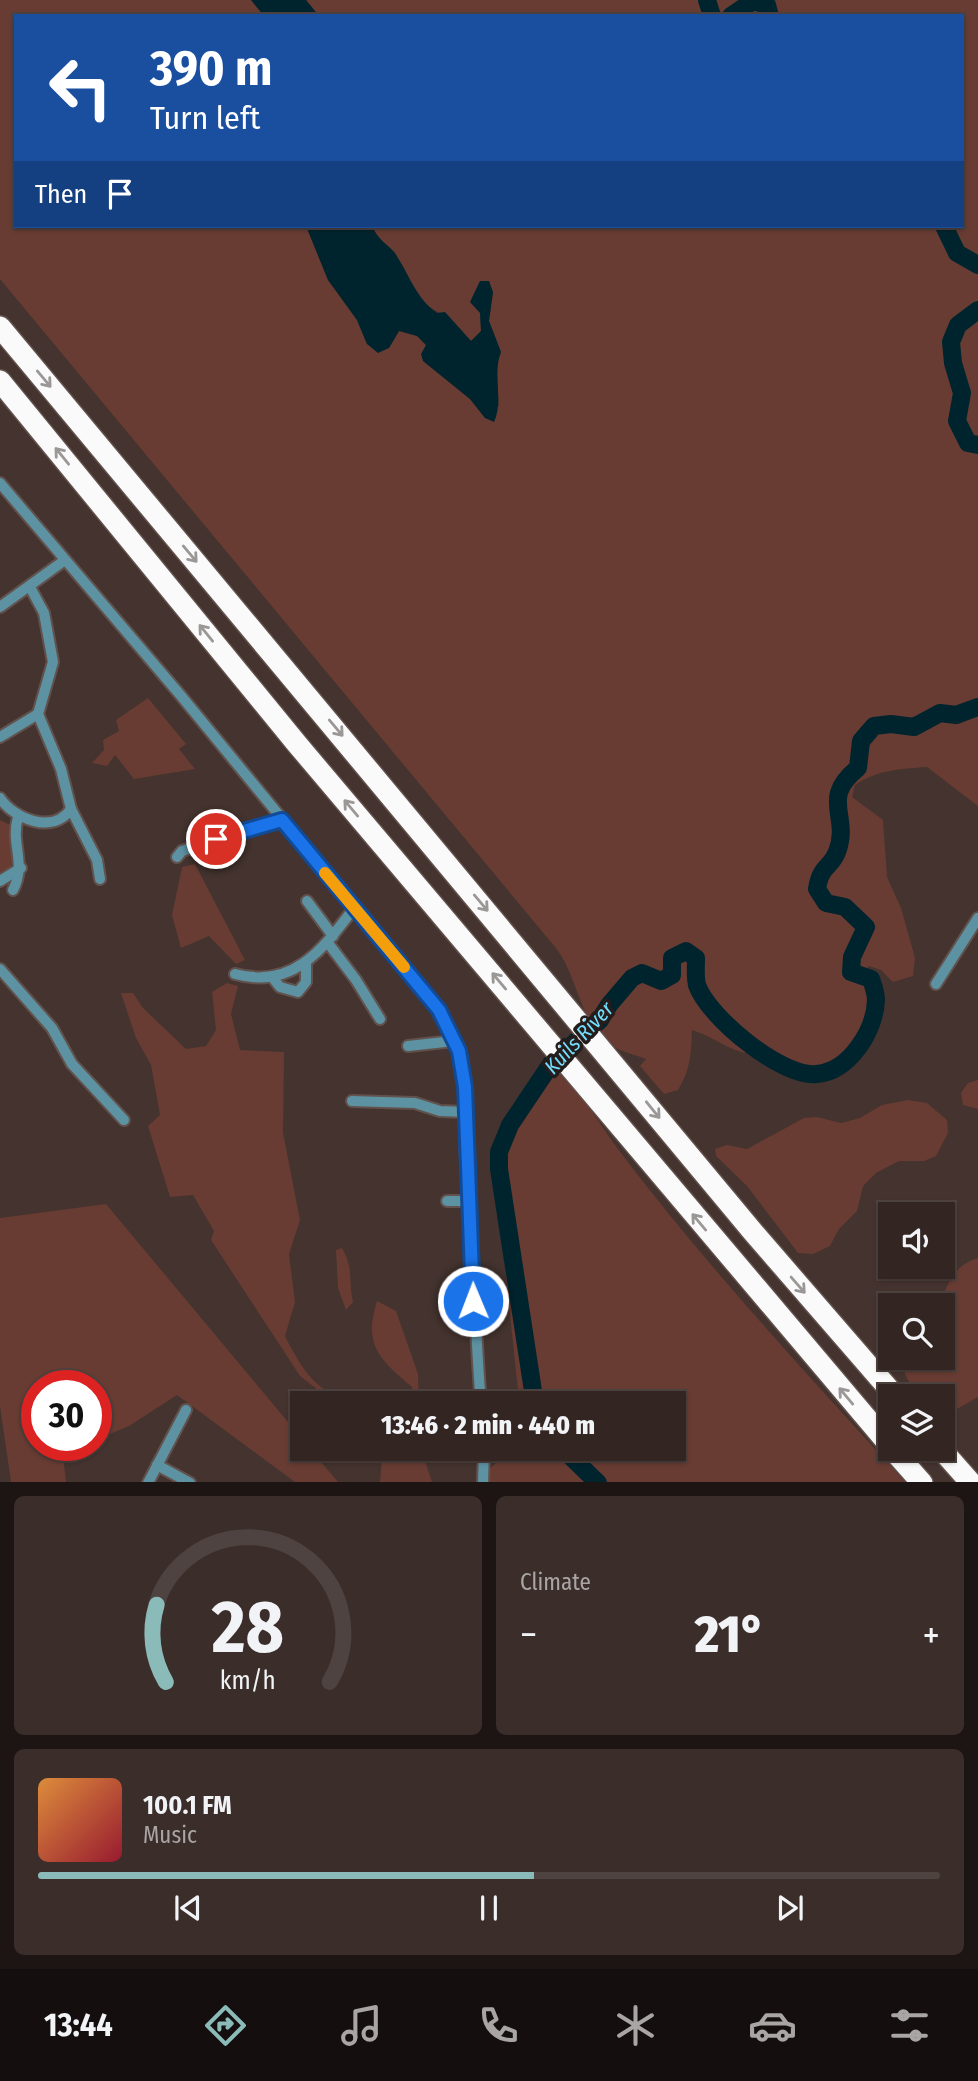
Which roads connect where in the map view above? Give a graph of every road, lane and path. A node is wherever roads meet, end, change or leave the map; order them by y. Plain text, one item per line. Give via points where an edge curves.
1 (0, 327) edge
2 (0, 381) edge
3 (0, 483) edge
4 (65, 560) junction
5 (30, 587) junction
6 (0, 607) edge
7 (38, 714) junction
8 (0, 737) edge
9 (0, 798) edge
10 (71, 809) junction
11 (18, 817) junction
12 (282, 820) junction
13 (177, 857) dead end
14 (21, 869) junction
15 (100, 879) dead end
16 (0, 881) edge
17 (13, 890) dead end
18 (307, 901) dead end
19 (354, 908) junction
20 (978, 918) edge
21 (330, 939) junction
22 (306, 962) junction
23 (0, 969) edge
24 (234, 974) dead end
25 (272, 977) junction
26 (936, 984) dead end
27 (380, 1019) dead end
28 (454, 1041) junction
29 (408, 1046) dead end
30 (352, 1101) dead end
31 (466, 1112) junction
32 (124, 1120) dead end
33 (447, 1201) dead end
34 (471, 1201) junction
35 (885, 1384) edge
36 (480, 1391) edge
37 (186, 1410) dead end
38 (878, 1432) edge
39 (484, 1461) edge
40 (903, 1461) edge
41 (953, 1461) edge
42 (157, 1465) junction
43 (148, 1482) edge
44 (190, 1482) edge
45 (483, 1482) edge
46 (922, 1482) edge
47 (971, 1482) edge

1 -> 35 highway via 752,1232
38 -> 2 highway via 297,744
3 - 4 street
4 - 5 street
4 - 12 street
5 - 6 street
5 - 7 street via 44,613 53,662
7 - 8 street
7 - 10 street via 61,769
9 - 11 street
10 - 11 street via 49,822
10 - 15 street via 97,860
11 - 14 street
12 - 13 street via 182,851
12 - 19 street
14 - 16 street
14 - 17 street
18 - 21 street
19 - 21 street
19 - 28 street via 439,1010
20 - 26 street
21 - 22 street
21 - 27 street
22 - 25 street
22 - 25 street via 306,982 298,992 281,987
23 - 32 street via 52,1028 72,1064
24 - 25 street
28 - 29 street
28 - 31 street via 464,1077
30 - 31 street via 415,1103 440,1111
31 - 34 street
33 - 34 street
34 - 36 street
37 - 42 street
39 - 45 street
40 - 46 highway
41 - 47 highway
42 - 43 street
42 - 44 street

